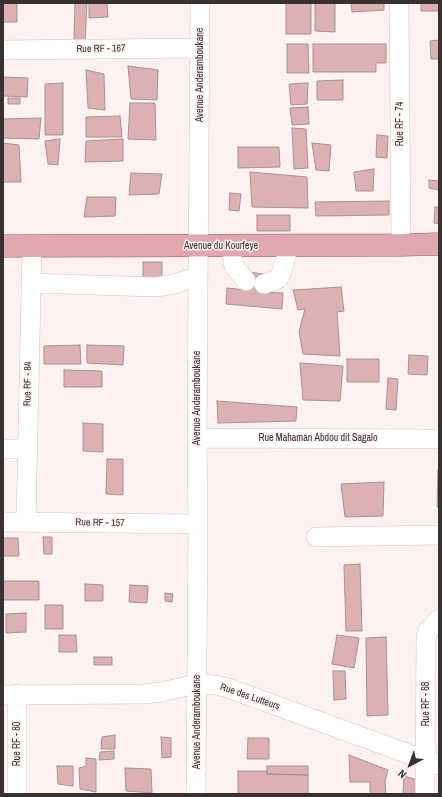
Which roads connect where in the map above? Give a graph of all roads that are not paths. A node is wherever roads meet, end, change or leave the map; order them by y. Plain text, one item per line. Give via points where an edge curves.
1 (200, 3) edge
2 (399, 3) edge
3 (200, 48) junction
4 (3, 50) edge
5 (439, 244) edge
6 (289, 245) junction
7 (401, 245) junction
8 (3, 246) edge
9 (32, 246) junction
10 (198, 246) junction
11 (230, 246) junction
12 (198, 276) junction
13 (31, 283) junction
14 (197, 438) junction
15 (439, 439) edge
16 (3, 449) edge
17 (27, 449) junction
18 (26, 521) junction
19 (3, 522) edge
20 (198, 524) junction
21 (439, 535) edge
22 (316, 537) dead end
23 (439, 619) edge
24 (197, 684) junction
25 (10, 694) edge
26 (432, 763) edge
27 (17, 794) edge
28 (196, 794) edge
29 (425, 794) edge

1 - 3 street, Avenue Anderamboukane
2 - 7 street, Rue RF - 74
3 - 4 street, Rue RF - 167
3 - 10 street, Avenue Anderamboukane
5 - 7 main road, Avenue du Kourfeye
6 - 7 main road, Avenue du Kourfeye
6 - 11 main road, Avenue du Kourfeye
6 - 11 street via 278,279 255,283 234,266
8 - 9 main road, Avenue du Kourfeye
9 - 10 main road, Avenue du Kourfeye
9 - 13 street, Rue RF - 84
10 - 11 main road, Avenue du Kourfeye
10 - 12 street, Avenue Anderamboukane
12 - 13 street via 156,287
12 - 14 street, Avenue Anderamboukane
13 - 17 street, Rue RF - 84
14 - 15 street, Rue Mahaman Abdou dit Sagalo
14 - 20 street, Avenue Anderamboukane
16 - 17 street
17 - 18 street, Rue RF - 84
18 - 19 street, Rue RF - 157
18 - 20 street, Rue RF - 157
20 - 24 street, Avenue Anderamboukane
21 - 22 street
23 - 26 street, Rue RF - 68 via 427,632 426,640
24 - 25 street, Rue des Lutteurs via 144,694
24 - 26 street, Rue des Lutteurs via 228,688
24 - 28 street, Avenue Anderamboukane
25 - 27 street, Rue RF - 80
26 - 29 street, Rue RF - 68

